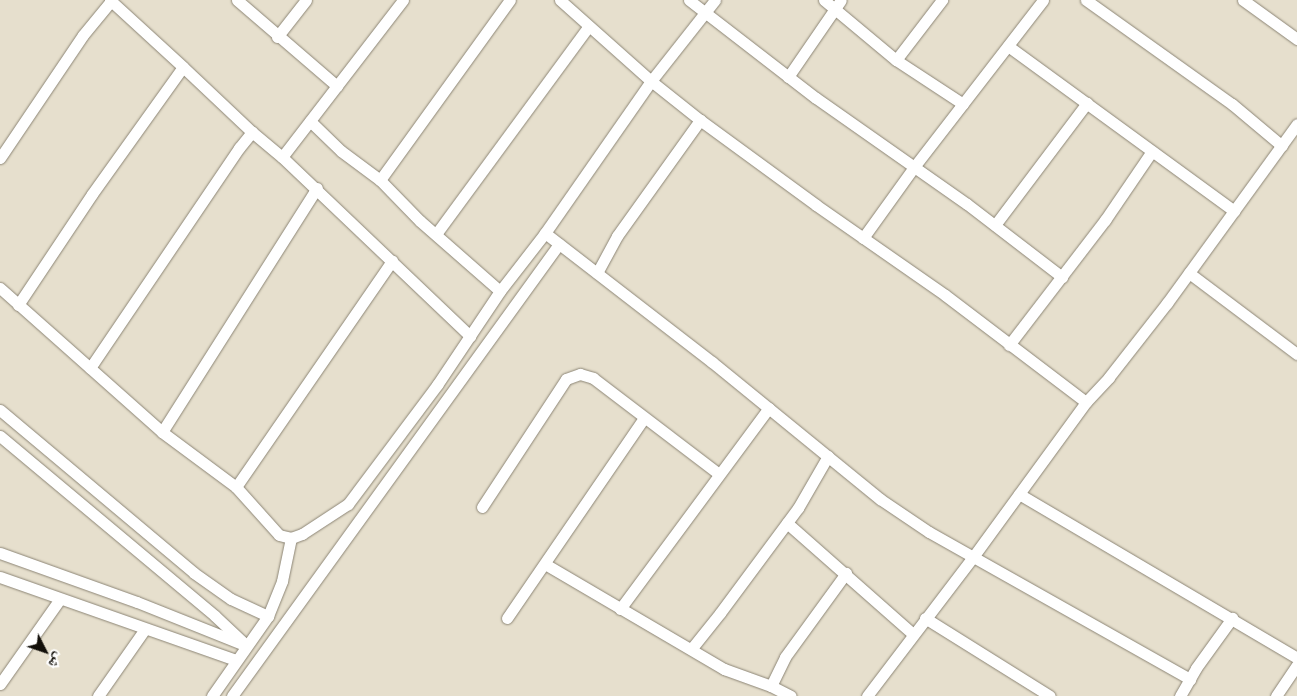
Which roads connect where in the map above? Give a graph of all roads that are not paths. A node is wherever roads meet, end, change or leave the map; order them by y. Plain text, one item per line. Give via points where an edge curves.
1 (110, 0) edge
2 (236, 0) edge
3 (306, 0) edge
4 (403, 0) edge
5 (510, 0) edge
6 (560, 0) edge
7 (690, 0) edge
8 (715, 0) edge
9 (824, 0) edge
10 (942, 0) edge
11 (1043, 0) edge
12 (1086, 0) edge
13 (1243, 0) edge
14 (1258, 4) edge
15 (838, 5) edge
16 (705, 14) junction
17 (588, 27) junction
18 (277, 37) junction
19 (1297, 39) edge
20 (1008, 46) junction
21 (896, 60) junction
22 (183, 67) junction
23 (788, 77) junction
24 (651, 81) junction
25 (337, 86) junction
26 (1087, 103) junction
27 (963, 104) junction
28 (700, 120) junction
29 (310, 121) junction
30 (1297, 124) edge
31 (252, 132) junction
32 (1282, 146) junction
33 (1152, 151) junction
34 (282, 157) junction
35 (0, 158) edge
36 (914, 167) junction
37 (380, 180) junction
38 (318, 188) junction
39 (1234, 211) junction
40 (995, 225) junction
41 (545, 233) junction
42 (436, 234) junction
43 (863, 238) junction
44 (559, 244) junction
45 (392, 261) junction
46 (597, 273) junction
47 (1189, 273) junction
48 (1062, 277) junction
49 (0, 288) edge
50 (500, 291) junction
51 (18, 305) junction
52 (470, 336) junction
53 (1009, 345) junction
54 (1297, 354) edge
55 (90, 368) junction
56 (1086, 402) junction
57 (769, 408) junction
58 (0, 410) edge
59 (644, 418) junction
60 (162, 432) junction
61 (0, 436) edge
62 (828, 456) junction
63 (58, 459) junction
64 (45, 474) junction
65 (719, 474) junction
66 (236, 487) junction
67 (1018, 494) junction
68 (348, 504) junction
69 (482, 507) dead end
70 (364, 515) junction
71 (787, 523) junction
72 (291, 538) junction
73 (0, 553) edge
74 (973, 557) junction
75 (545, 564) junction
76 (846, 573) junction
77 (0, 577) edge
78 (60, 599) junction
79 (620, 609) junction
80 (268, 616) junction
81 (507, 618) dead end
82 (925, 618) junction
83 (1232, 618) junction
84 (145, 629) junction
85 (913, 634) junction
86 (246, 645) junction
87 (692, 648) junction
88 (1297, 658) edge
89 (236, 660) junction
90 (1297, 665) edge
91 (1190, 679) junction
92 (0, 684) edge
93 (771, 686) junction
94 (98, 696) edge
95 (212, 696) edge
96 (232, 696) edge
97 (791, 696) edge
98 (867, 696) edge
99 (1050, 696) edge
100 (1180, 696) edge
101 (1276, 696) edge

1 - 22 street
1 - 35 street via 83,34
2 - 18 street
3 - 18 street
4 - 25 street
5 - 37 street
6 - 17 street
7 - 16 street
8 - 16 street
9 - 15 street
10 - 21 street
11 - 20 street
12 - 32 street via 1232,104
13 - 14 street
14 - 19 street
15 - 21 street
15 - 23 street
16 - 23 street
16 - 24 street
17 - 24 street
17 - 42 street
18 - 25 street
20 - 26 street
20 - 27 street
21 - 27 street
22 - 31 street
22 - 51 street
23 - 36 street
24 - 28 street
24 - 41 street
25 - 29 street
26 - 33 street
26 - 40 street
27 - 36 street
28 - 43 street
28 - 46 street via 617,236
29 - 34 street
29 - 37 street
30 - 32 street
31 - 34 street
31 - 55 street
32 - 39 street
33 - 39 street
33 - 48 street
34 - 38 street
36 - 40 street
36 - 43 street
37 - 42 street
38 - 45 street
38 - 60 street
39 - 47 street
40 - 48 street
41 - 44 street
41 - 50 street
42 - 50 street
43 - 53 street
44 - 46 street
44 - 70 street
45 - 52 street
45 - 66 street
46 - 57 street
47 - 54 street
47 - 56 street
48 - 53 street
49 - 51 street
50 - 52 street
51 - 55 street
52 - 68 street
53 - 56 street
55 - 60 street
56 - 67 street
57 - 62 street
57 - 65 street
58 - 63 street
59 - 65 street
59 - 69 street via 593,378 580,374 566,379
59 - 75 street
60 - 66 street
61 - 64 street
62 - 71 street
62 - 74 street via 880,499 928,532
63 - 64 street
63 - 80 street via 194,573 231,599
64 - 86 street
65 - 79 street
66 - 72 street via 271,529 278,535
67 - 74 street
67 - 83 street
68 - 70 street
68 - 72 street
70 - 96 street
71 - 76 street
71 - 87 street
72 - 80 street via 282,581
73 - 86 street
74 - 82 street
74 - 91 street
75 - 79 street
75 - 81 street
76 - 85 street
76 - 93 street via 785,657
77 - 78 street
78 - 84 street
78 - 92 street
79 - 87 street
80 - 86 street
82 - 85 street
82 - 99 street
83 - 88 street
83 - 91 street
84 - 89 street
84 - 94 street
85 - 98 street
86 - 89 street
87 - 93 street via 724,669
89 - 95 street
90 - 101 street
91 - 100 street
93 - 97 street

